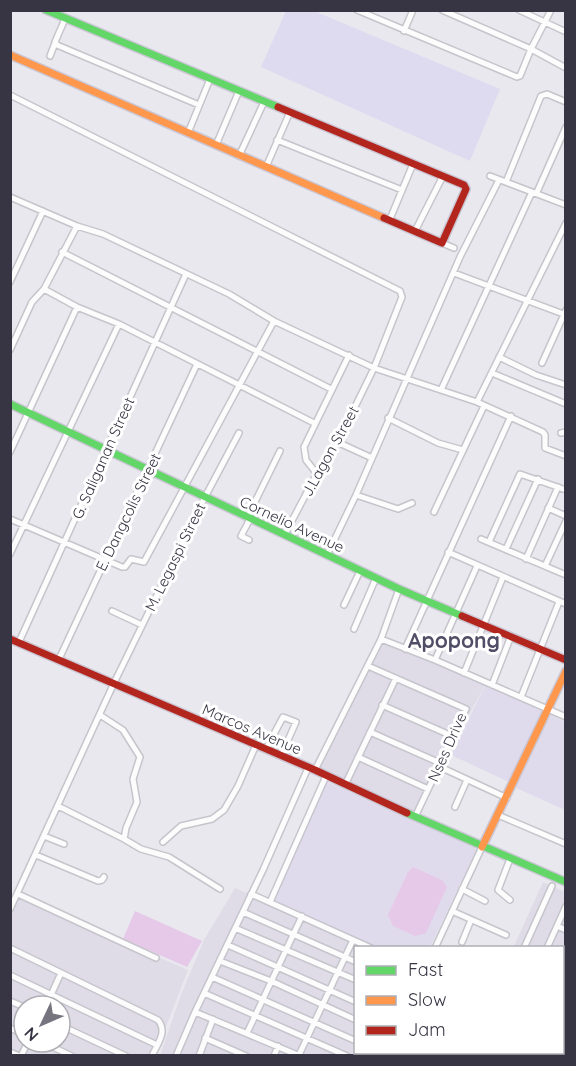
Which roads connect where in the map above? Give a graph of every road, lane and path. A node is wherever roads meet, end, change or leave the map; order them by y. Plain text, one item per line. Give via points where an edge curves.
1 (46, 10) edge
2 (357, 10) edge
3 (413, 10) edge
4 (442, 10) edge
5 (519, 10) edge
6 (551, 10) edge
7 (65, 19) junction
8 (545, 21) junction
9 (404, 31) junction
10 (566, 32) edge
11 (55, 43) junction
12 (531, 49) junction
13 (10, 55) edge
14 (50, 56) dead end
15 (566, 68) edge
16 (210, 79) junction
17 (239, 91) junction
18 (10, 95) edge
19 (264, 102) junction
20 (566, 102) edge
21 (199, 105) junction
22 (290, 112) junction
23 (566, 126) edge
24 (188, 133) junction
25 (278, 140) junction
26 (216, 145) junction
27 (239, 156) junction
28 (413, 164) junction
29 (266, 167) junction
30 (443, 176) junction
31 (490, 176) dead end
32 (499, 180) junction
33 (506, 182) junction
34 (402, 190) junction
35 (534, 192) junction
36 (11, 198) edge
37 (566, 205) edge
38 (43, 211) junction
39 (390, 219) junction
40 (566, 222) edge
41 (76, 226) junction
42 (415, 231) junction
43 (442, 243) junction
44 (454, 248) dead end
45 (62, 252) junction
46 (13, 267) edge
47 (454, 273) junction
48 (186, 274) junction
49 (10, 282) edge
50 (488, 286) junction
51 (44, 289) junction
52 (526, 301) junction
53 (77, 306) junction
54 (170, 307) junction
55 (565, 313) edge
56 (274, 321) junction
57 (119, 324) junction
58 (155, 342) junction
59 (10, 350) edge
60 (258, 352) junction
61 (349, 355) junction
62 (499, 357) junction
63 (542, 363) dead end
64 (196, 364) junction
65 (374, 368) junction
66 (492, 373) junction
67 (406, 378) junction
68 (566, 385) edge
69 (241, 386) junction
70 (331, 389) junction
71 (441, 390) junction
72 (477, 402) junction
73 (10, 404) edge
74 (566, 404) edge
75 (484, 406) junction
76 (28, 413) junction
77 (511, 416) junction
78 (388, 418) junction
79 (314, 423) junction
80 (66, 432) junction
81 (240, 433) dead end
82 (337, 442) junction
83 (463, 450) junction
84 (106, 451) junction
85 (280, 451) dead end
86 (10, 452) edge
87 (566, 456) edge
88 (372, 458) junction
89 (148, 470) junction
90 (317, 474) junction
91 (538, 479) junction
92 (184, 486) junction
93 (558, 487) junction
94 (566, 490) edge
95 (356, 495) junction
96 (206, 497) junction
97 (412, 503) dead end
98 (548, 508) junction
99 (434, 512) dead end
100 (566, 516) edge
101 (248, 518) junction
102 (10, 519) edge
103 (566, 520) edge
104 (24, 525) junction
105 (285, 534) junction
106 (481, 539) dead end
107 (249, 540) dead end
108 (64, 542) junction
109 (489, 542) junction
110 (506, 549) junction
111 (448, 552) junction
112 (10, 554) edge
113 (327, 555) junction
114 (104, 559) junction
115 (526, 559) junction
116 (477, 566) junction
117 (545, 566) junction
118 (360, 571) junction
119 (565, 573) edge
120 (376, 578) junction
121 (503, 578) junction
122 (399, 589) junction
123 (427, 601) junction
124 (559, 602) junction
125 (566, 604) edge
126 (344, 605) dead end
127 (112, 611) dead end
128 (456, 612) junction
129 (142, 625) junction
130 (484, 625) junction
131 (354, 629) dead end
132 (511, 636) junction
133 (10, 639) edge
134 (381, 639) junction
135 (19, 642) junction
136 (405, 649) junction
137 (540, 649) junction
138 (59, 660) junction
139 (435, 660) junction
140 (566, 660) edge
141 (368, 666) junction
142 (566, 671) edge
143 (464, 673) junction
144 (396, 678) junction
145 (114, 683) junction
146 (492, 685) junction
147 (520, 698) junction
148 (382, 705) junction
149 (549, 710) junction
150 (100, 715) junction
151 (566, 717) edge
152 (370, 732) junction
153 (452, 736) junction
154 (256, 745) junction
155 (266, 749) junction
156 (281, 756) junction
157 (358, 758) junction
158 (439, 765) junction
159 (311, 769) junction
160 (326, 776) junction
161 (467, 780) junction
162 (345, 785) junction
163 (428, 789) junction
164 (507, 798) junction
165 (58, 806) junction
166 (455, 807) dead end
167 (498, 815) junction
168 (415, 817) junction
169 (44, 836) junction
170 (124, 839) junction
171 (163, 842) dead end
172 (64, 844) dead end
173 (566, 844) edge
174 (482, 847) junction
175 (36, 855) junction
176 (510, 859) junction
177 (104, 877) dead end
178 (566, 882) edge
179 (552, 886) dead end
180 (220, 889) dead end
181 (462, 889) junction
182 (18, 894) junction
183 (251, 894) junction
184 (510, 900) dead end
185 (485, 901) dead end
186 (270, 902) junction
187 (565, 906) edge
188 (10, 909) edge
189 (452, 911) junction
190 (243, 912) junction
191 (302, 916) junction
192 (471, 920) junction
193 (557, 926) junction
194 (235, 928) junction
195 (566, 930) edge
196 (293, 934) junction
197 (506, 935) dead end
198 (353, 940) junction
199 (462, 942) dead end
200 (228, 945) junction
201 (366, 946) edge
202 (436, 946) edge
203 (525, 946) edge
204 (549, 946) edge
205 (10, 948) edge
206 (286, 950) junction
207 (345, 957) junction
208 (156, 958) dead end
209 (220, 961) junction
210 (354, 961) edge
211 (278, 967) junction
212 (338, 972) junction
213 (61, 973) junction
214 (10, 975) edge
215 (212, 977) junction
216 (354, 979) edge
217 (271, 981) junction
218 (329, 990) junction
219 (204, 993) junction
220 (51, 994) joint
221 (262, 1000) junction
222 (354, 1001) edge
223 (72, 1004) edge
224 (322, 1005) junction
225 (195, 1012) junction
226 (255, 1016) junction
227 (213, 1019) junction
228 (354, 1019) edge
229 (315, 1021) junction
230 (72, 1031) edge
231 (247, 1033) junction
232 (205, 1038) junction
233 (306, 1038) junction
234 (354, 1040) edge
235 (157, 1045) junction
236 (278, 1046) junction
237 (10, 1052) edge
238 (299, 1055) edge
239 (20, 1056) edge
240 (126, 1056) edge
241 (152, 1056) edge
242 (176, 1056) edge
243 (199, 1056) edge
244 (246, 1056) edge
245 (274, 1056) edge
246 (347, 1056) edge

1 - 7 street
2 - 9 street
3 - 9 street
4 - 12 street
5 - 8 street
6 - 8 street
7 - 11 street
7 - 16 street
8 - 10 street
8 - 12 street
9 - 12 street via 517,77
11 - 14 street
11 - 21 street
12 - 15 street
13 - 24 street
16 - 17 street
16 - 21 street
17 - 19 street
17 - 26 street
18 - 65 street, J.Lagon Street via 400,291 402,297
19 - 22 street
19 - 27 street
20 - 33 street via 548,94 541,96
21 - 24 street
22 - 25 street
22 - 28 street
23 - 35 street
24 - 26 street
25 - 29 street
25 - 34 street
26 - 27 street
27 - 29 street
28 - 30 street
28 - 34 street
29 - 39 street
30 - 42 street
30 - 43 street via 466,187
31 - 32 street
32 - 33 street
32 - 47 street
33 - 35 street
34 - 39 street
35 - 37 street
35 - 50 street
36 - 38 street
38 - 41 street
38 - 46 street
39 - 42 street
40 - 52 street
41 - 45 street
41 - 48 street via 103,234
42 - 43 street
43 - 44 street
45 - 51 street
45 - 54 street
46 - 49 street
47 - 50 street
47 - 67 street
48 - 54 street, G. Saliganan Street
48 - 56 street
50 - 52 street
50 - 71 street
51 - 53 street
51 - 59 street via 32,302
52 - 55 street
52 - 62 street
53 - 57 street
53 - 76 street
54 - 58 street, G. Saliganan Street
54 - 60 street
55 - 63 street
56 - 60 street
56 - 61 street
57 - 58 street
57 - 80 street
58 - 64 street
58 - 84 street, G. Saliganan Street
60 - 69 street
60 - 70 street
61 - 65 street
61 - 70 street
62 - 66 street
62 - 68 street
64 - 69 street
64 - 89 street, E. Dangcolis Street
65 - 67 street
65 - 82 street, J.Lagon Street
66 - 72 street
66 - 74 street
67 - 71 street
67 - 78 street
69 - 79 street
69 - 92 street
70 - 79 street
71 - 72 street
72 - 75 street
73 - 76 street, Cornelio Avenue
75 - 77 street
75 - 83 street
76 - 80 street, Cornelio Avenue
76 - 86 street
77 - 87 street via 544,433 545,448
77 - 111 street
78 - 83 street via 438,443
78 - 88 street
79 - 90 street via 303,452
80 - 84 street, Cornelio Avenue
80 - 104 street
81 - 96 street, M. Legaspi Street
82 - 88 street
82 - 90 street, J.Lagon Street
83 - 99 street
84 - 89 street, Cornelio Avenue
84 - 108 street, G. Saliganan Street
85 - 101 street
88 - 95 street
89 - 92 street, Cornelio Avenue
89 - 114 street, E. Dangcolis Street
90 - 105 street, J.Lagon Street
91 - 93 street
91 - 109 street via 519,475
91 - 110 street
92 - 96 street, Cornelio Avenue
92 - 114 street via 144,562 131,559 123,568
93 - 94 street
93 - 98 street
95 - 97 street via 393,508
95 - 113 street
96 - 101 street, Cornelio Avenue
96 - 129 street, M. Legaspi Street
98 - 100 street
98 - 115 street
101 - 105 street, Cornelio Avenue
101 - 107 street via 241,536
102 - 104 street
103 - 117 street
104 - 108 street
104 - 112 street
105 - 113 street, Cornelio Avenue
106 - 109 street
108 - 114 street
108 - 135 street, G. Saliganan Street
109 - 110 street
110 - 115 street
111 - 116 street
111 - 123 street
113 - 118 street, Cornelio Avenue
114 - 138 street, E. Dangcolis Street
115 - 117 street
116 - 121 street
116 - 128 street
117 - 119 street
118 - 120 street, Cornelio Avenue
118 - 126 street
120 - 122 street, Cornelio Avenue
120 - 131 street
121 - 124 street
121 - 130 street
122 - 123 street, Cornelio Avenue
122 - 134 street
123 - 128 street, Cornelio Avenue
123 - 136 street
124 - 125 street
124 - 137 street
127 - 129 street
128 - 130 street, Cornelio Avenue
128 - 139 street
129 - 145 street, M. Legaspi Street
130 - 132 street, Cornelio Avenue
130 - 143 street
132 - 137 street, Cornelio Avenue
132 - 146 street
133 - 135 street, Marcos Avenue
134 - 136 street
134 - 141 street
135 - 138 street, Marcos Avenue
136 - 139 street
137 - 140 street, Cornelio Avenue
137 - 147 street
138 - 145 street, Marcos Avenue
139 - 143 street
141 - 144 street, Nses Drive
141 - 159 street
142 - 149 street
143 - 146 street
144 - 148 street
144 - 153 street, Nses Drive via 466,708
145 - 150 street, M. Legaspi Street
145 - 154 street, Marcos Avenue
146 - 147 street
147 - 149 street
148 - 152 street
148 - 153 street
149 - 151 street
149 - 164 street
150 - 165 street, M. Legaspi Street
150 - 170 street via 123,730 140,757 133,779 137,802
152 - 157 street
152 - 158 street
153 - 158 street, Nses Drive
154 - 155 street, Marcos Avenue
154 - 171 street via 224,810 212,819 181,826
155 - 156 street, Marcos Avenue
155 - 156 street via 283,717 296,722
156 - 159 street, Marcos Avenue
157 - 162 street
157 - 163 street
158 - 161 street
158 - 163 street, Nses Drive
159 - 160 street, Marcos Avenue
159 - 183 street
160 - 162 street, Marcos Avenue
160 - 186 street
161 - 164 street
161 - 166 street
162 - 168 street, Marcos Avenue
163 - 168 street, Nses Drive
164 - 167 street
165 - 169 street, M. Legaspi Street
165 - 170 street
167 - 173 street
167 - 174 street
168 - 174 street, Marcos Avenue
169 - 172 street
169 - 175 street, M. Legaspi Street
170 - 180 street via 169,857
174 - 176 street, Marcos Avenue
174 - 181 street
175 - 177 street via 98,882
175 - 182 street, M. Legaspi Street
176 - 178 street, Marcos Avenue
176 - 184 street via 498,890
179 - 203 street
181 - 185 street
181 - 189 street
182 - 188 street, M. Legaspi Street
182 - 208 street
183 - 186 street
183 - 190 street
186 - 191 street
187 - 193 street
189 - 192 street
189 - 202 street
190 - 194 street
190 - 196 street
191 - 196 street
191 - 198 street
192 - 197 street
192 - 199 street
193 - 195 street
193 - 204 street
194 - 200 street
194 - 206 street
196 - 206 street
196 - 207 street
198 - 201 street
198 - 207 street
200 - 209 street
200 - 211 street
205 - 213 street
206 - 211 street
206 - 212 street
207 - 210 street
207 - 212 street
209 - 215 street
209 - 217 street
211 - 217 street
211 - 218 street
212 - 216 street
212 - 218 street
213 - 220 street
213 - 235 street via 158,1020 163,1032
214 - 220 street
215 - 219 street
215 - 221 street
217 - 221 street
217 - 224 street
218 - 222 street
218 - 224 street
219 - 225 street
219 - 226 street
221 - 226 street
221 - 229 street
223 - 235 street
224 - 228 street
224 - 229 street
225 - 227 street
225 - 242 street
226 - 231 street
226 - 233 street
227 - 231 street
227 - 232 street
229 - 233 street
229 - 234 street
230 - 240 street
231 - 236 street
232 - 243 street
232 - 244 street
233 - 238 street
233 - 246 street
235 - 241 street
236 - 238 street
236 - 245 street
237 - 239 street

